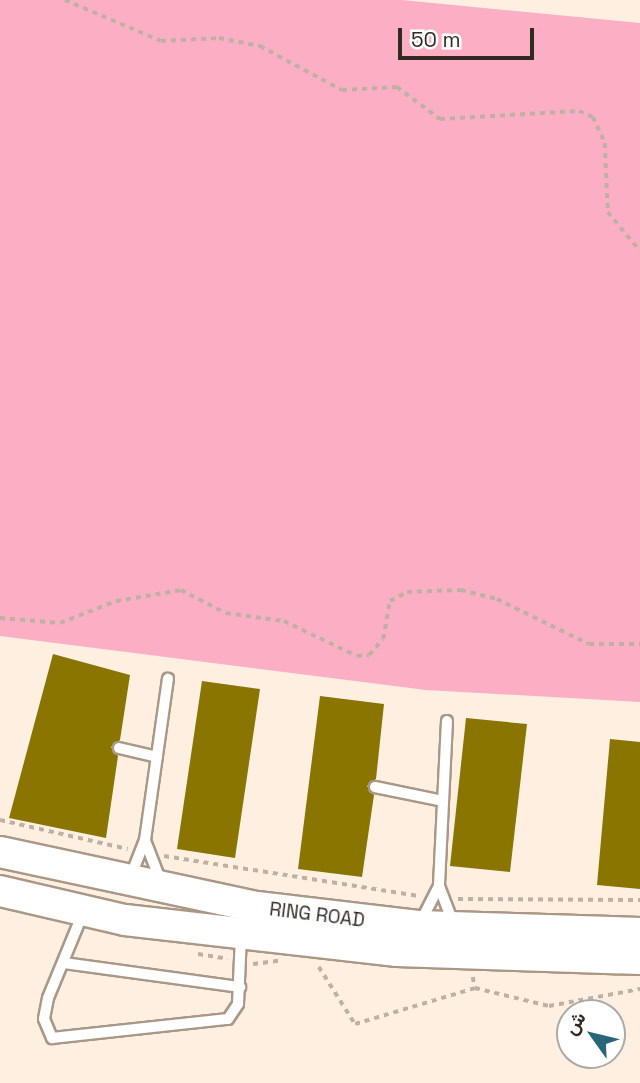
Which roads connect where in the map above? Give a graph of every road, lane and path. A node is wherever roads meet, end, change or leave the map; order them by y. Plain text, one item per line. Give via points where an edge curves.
1 (65, 0) edge
2 (640, 251) edge
3 (0, 618) edge
4 (640, 644) edge
5 (169, 679) dead end
6 (447, 721) dead end
7 (119, 748) dead end
8 (157, 757) junction
9 (375, 787) dead end
10 (443, 801) junction
11 (0, 820) edge
12 (145, 849) junction
13 (5, 862) edge
14 (128, 881) junction
15 (165, 888) junction
16 (0, 891) edge
17 (437, 898) junction
18 (640, 900) edge
19 (84, 910) junction
20 (418, 926) junction
21 (458, 928) junction
22 (640, 933) edge
23 (241, 934) junction
24 (640, 959) edge
25 (315, 960) dead end
26 (64, 963) junction
27 (240, 987) junction
28 (640, 989) edge

1 - 2 path via 161,41 219,38 260,46 342,90 397,87 440,119 579,111 593,117 605,143 608,212
3 - 4 path via 60,623 116,601 181,590 226,613 284,621 357,656 369,655 383,639 390,601 407,592 461,590 497,599 589,644
5 - 8 lane
6 - 10 lane
7 - 8 lane
8 - 12 lane
9 - 10 lane
10 - 17 lane
11 - 12 path
12 - 14 lane
12 - 15 lane
12 - 17 path
13 - 14 street, RING ROAD
14 - 15 street, RING ROAD
15 - 20 street, RING ROAD
16 - 19 street, RING ROAD
17 - 18 path
17 - 20 lane
17 - 21 lane
19 - 23 street, RING ROAD
19 - 26 lane
20 - 21 street, RING ROAD
21 - 22 street, RING ROAD
23 - 24 street, RING ROAD via 490,958
23 - 27 lane
25 - 28 path via 355,1024 475,988 549,1006
26 - 27 lane
26 - 27 lane via 44,1019 52,1038 228,1019

